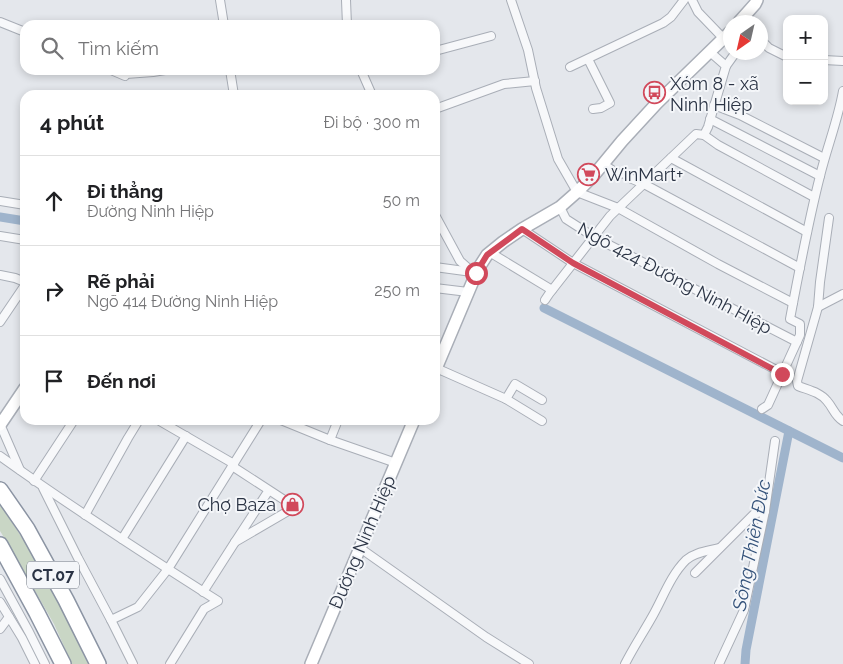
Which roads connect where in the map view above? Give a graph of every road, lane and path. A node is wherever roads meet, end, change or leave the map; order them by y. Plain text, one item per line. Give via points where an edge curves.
1 (220, 0) edge
2 (346, 0) edge
3 (511, 0) edge
4 (684, 0) edge
5 (692, 0) edge
6 (756, 2) edge
7 (744, 15) edge
8 (749, 15) edge
9 (223, 20) edge
10 (347, 20) edge
11 (0, 22) edge
12 (20, 30) edge
13 (723, 33) edge
14 (491, 36) dead end
15 (723, 40) edge
16 (768, 47) edge
17 (440, 50) edge
18 (710, 52) junction
19 (783, 55) edge
20 (588, 59) junction
21 (730, 60) edge
22 (828, 60) edge
23 (843, 61) edge
24 (726, 66) junction
25 (570, 67) dead end
26 (231, 75) edge
27 (363, 75) edge
28 (535, 81) junction
29 (233, 90) edge
30 (370, 90) edge
31 (843, 90) edge
32 (714, 105) junction
33 (440, 107) edge
34 (593, 109) dead end
35 (710, 119) junction
36 (704, 135) junction
37 (671, 158) junction
38 (824, 158) junction
39 (603, 164) junction
40 (820, 176) junction
41 (644, 184) junction
42 (577, 192) junction
43 (814, 197) junction
44 (0, 201) edge
45 (20, 204) edge
46 (560, 207) junction
47 (618, 208) junction
48 (829, 218) dead end
49 (440, 224) edge
50 (522, 229) junction
51 (807, 232) junction
52 (0, 236) edge
53 (594, 237) junction
54 (20, 239) edge
55 (490, 252) junction
56 (573, 263) junction
57 (440, 267) edge
58 (800, 268) junction
59 (476, 273) junction
60 (0, 275) edge
61 (20, 280) edge
62 (440, 289) edge
63 (552, 290) junction
64 (20, 291) edge
65 (468, 292) junction
66 (843, 294) edge
67 (545, 300) dead end
68 (793, 303) junction
69 (818, 307) junction
70 (0, 322) edge
71 (796, 342) junction
72 (440, 356) edge
73 (440, 365) edge
74 (782, 374) junction
75 (20, 395) edge
76 (506, 399) junction
77 (542, 400) dead end
78 (762, 409) dead end
79 (843, 420) edge
80 (542, 421) dead end
81 (0, 424) edge
82 (71, 425) edge
83 (136, 425) edge
84 (167, 425) edge
85 (258, 425) edge
86 (293, 425) edge
87 (336, 425) edge
88 (412, 425) edge
89 (186, 436) junction
90 (330, 440) junction
91 (774, 441) dead end
92 (0, 456) edge
93 (396, 463) junction
94 (233, 465) junction
95 (21, 471) junction
96 (34, 481) junction
97 (42, 486) junction
98 (0, 490) edge
99 (269, 490) junction
100 (765, 511) junction
101 (85, 515) junction
102 (122, 539) junction
103 (235, 542) junction
104 (0, 545) edge
105 (360, 548) junction
106 (719, 548) junction
107 (168, 569) junction
108 (695, 573) dead end
109 (0, 578) edge
110 (203, 592) junction
111 (0, 602) edge
112 (9, 617) junction
113 (111, 620) junction
114 (0, 629) edge
115 (35, 664) edge
116 (44, 664) edge
117 (63, 664) edge
118 (98, 664) edge
119 (133, 664) edge
120 (170, 664) edge
121 (311, 664) edge
122 (529, 664) edge
123 (625, 664) edge
124 (719, 664) edge

1 - 9 street
2 - 10 street
3 - 28 street
4 - 20 street via 663,24
5 - 13 street via 698,12
6 - 7 main road
6 - 8 street
11 - 12 street
14 - 17 street
15 - 18 main road
16 - 19 street
18 - 24 street
18 - 39 main road via 657,103
20 - 25 street
20 - 34 street via 610,103
21 - 24 street
22 - 23 street
24 - 32 street
26 - 29 street
27 - 30 street
28 - 33 street via 504,84
28 - 42 street via 558,159
31 - 38 street
32 - 35 street
32 - 38 street
35 - 36 street
35 - 40 street
36 - 37 street via 696,134
36 - 43 street
37 - 41 street
37 - 51 street
38 - 40 street
39 - 41 street
39 - 42 main road
40 - 43 street
41 - 47 street
41 - 58 street
42 - 46 main road
42 - 47 street
43 - 51 street
44 - 45 street
46 - 50 main road
46 - 53 street, Ngõ 424 Đường Ninh Hiệp via 566,219
47 - 53 street
47 - 68 street
48 - 69 street
49 - 59 street via 460,261
50 - 55 main road
50 - 56 street
51 - 58 street
52 - 54 street
53 - 56 street
53 - 71 street, Ngõ 424 Đường Ninh Hiệp
55 - 59 main road
55 - 63 street
56 - 63 street
56 - 74 street
57 - 59 street
58 - 68 street
59 - 65 main road
60 - 61 street
62 - 65 street
63 - 67 street
64 - 70 street
65 - 72 main road
66 - 69 street
68 - 71 street via 790,319 800,324
69 - 79 street via 798,386 820,394
71 - 74 street
73 - 76 street
74 - 78 street via 768,405
75 - 81 main road
76 - 77 street via 515,384
76 - 80 street
81 - 95 street
82 - 96 street
83 - 101 street
84 - 89 street
85 - 94 street
86 - 90 street
87 - 90 street
88 - 93 main road, Đường Ninh Hiệp
89 - 94 street
89 - 102 street
90 - 93 street
91 - 100 street
92 - 95 street
93 - 105 main road, Đường Ninh Hiệp
94 - 99 street
94 - 107 street
95 - 96 street
96 - 97 street
97 - 101 street
97 - 113 street
98 - 118 highway, CT.07 via 27,528
99 - 103 street
99 - 103 street via 296,507
100 - 106 street via 754,514
100 - 124 street via 744,610
101 - 102 street
102 - 107 street
103 - 110 street
104 - 117 highway, CT.07
105 - 121 main road, Đường Ninh Hiệp
105 - 122 street
106 - 108 street
106 - 123 street via 698,553 687,560 670,581
107 - 110 street
107 - 113 street via 138,607
109 - 116 street
110 - 120 street via 218,601 204,609
111 - 112 street
112 - 114 street
112 - 115 street
113 - 119 street

